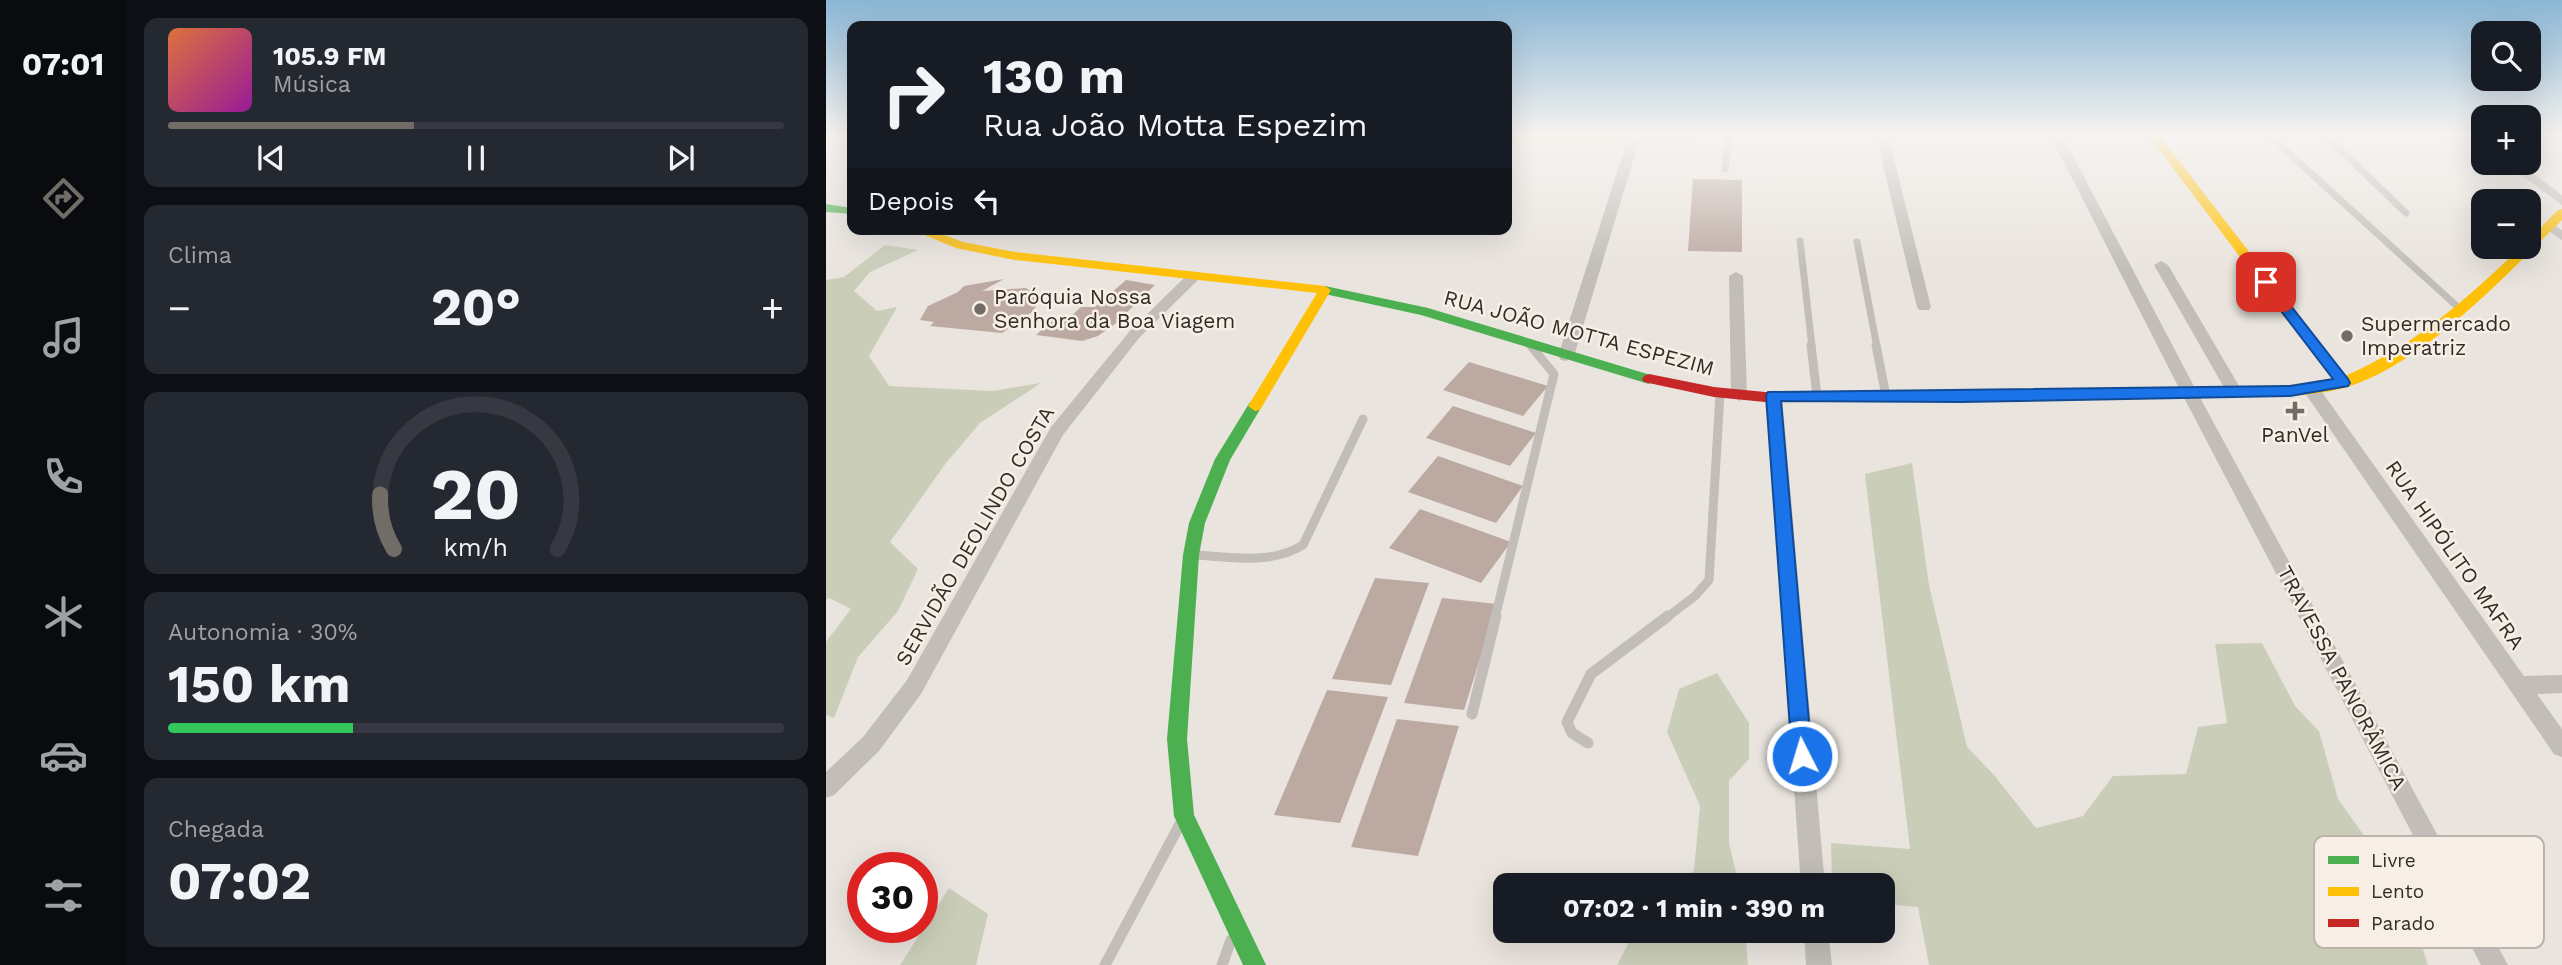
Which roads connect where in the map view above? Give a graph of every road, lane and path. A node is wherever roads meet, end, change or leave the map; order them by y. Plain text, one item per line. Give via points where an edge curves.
1 (1621, 180) edge
2 (1893, 180) edge
3 (2079, 180) edge
4 (2188, 180) edge
5 (2318, 180) edge
6 (2372, 180) edge
7 (2534, 180) edge
8 (2562, 201) edge
9 (826, 208) edge
10 (847, 210) edge
11 (2406, 213) dead end
12 (2562, 213) edge
13 (2556, 231) edge
14 (935, 235) edge
15 (1800, 241) dead end
16 (1857, 242) dead end
17 (2161, 265) dead end
18 (1736, 275) dead end
19 (1193, 277) junction
20 (1325, 290) junction
21 (1924, 306) dead end
22 (2460, 309) junction
23 (1530, 345) junction
24 (1566, 356) junction
25 (2343, 383) junction
26 (2311, 389) junction
27 (2234, 391) junction
28 (2189, 392) junction
29 (1720, 393) junction
30 (1739, 395) junction
31 (1774, 396) junction
32 (1817, 396) junction
33 (1886, 396) junction
34 (1363, 419) dead end
35 (1191, 555) junction
36 (2562, 684) edge
37 (2518, 685) junction
38 (1472, 714) dead end
39 (1588, 743) dead end
40 (2562, 747) edge
41 (826, 787) edge
42 (1184, 816) junction
43 (2426, 836) edge
44 (1812, 873) edge
45 (1236, 927) junction
46 (1817, 943) edge
47 (2486, 948) edge
48 (1105, 965) edge
49 (1222, 965) edge
50 (1255, 965) edge
51 (1819, 965) edge
52 (2495, 965) edge

1 - 24 street
2 - 21 street
3 - 28 street, TRAVESSA PANORÂMICA
4 - 25 main road
5 - 22 lane
6 - 11 lane
7 - 8 street
9 - 10 main road
12 - 13 main road, RUA JOÃO MOTTA ESPEZIM
13 - 22 main road, RUA JOÃO MOTTA ESPEZIM
14 - 19 main road, RUA JOÃO MOTTA ESPEZIM via 987,251
15 - 32 lane
16 - 33 lane
17 - 27 street
18 - 30 street
19 - 20 main road, RUA JOÃO MOTTA ESPEZIM
19 - 41 street, SERVIDÃO DEOLINDO COSTA via 1134,335 1057,431 915,687 871,744
20 - 23 main road, RUA JOÃO MOTTA ESPEZIM via 1375,299
20 - 35 main road via 1223,459 1197,523
22 - 25 main road, RUA JOÃO MOTTA ESPEZIM via 2386,362
23 - 24 main road, RUA JOÃO MOTTA ESPEZIM
23 - 38 lane via 1554,374
24 - 29 main road, RUA JOÃO MOTTA ESPEZIM
25 - 26 main road, RUA JOÃO MOTTA ESPEZIM
26 - 27 main road, RUA JOÃO MOTTA ESPEZIM
26 - 37 street, RUA HIPÓLITO MAFRA
27 - 28 main road, RUA JOÃO MOTTA ESPEZIM
28 - 33 main road, RUA JOÃO MOTTA ESPEZIM
28 - 43 street, TRAVESSA PANORÂMICA
29 - 30 main road, RUA JOÃO MOTTA ESPEZIM
29 - 39 lane via 1709,580 1695,596 1591,674 1567,722 1572,733
30 - 31 main road, RUA JOÃO MOTTA ESPEZIM
31 - 32 main road, RUA JOÃO MOTTA ESPEZIM
31 - 44 street
32 - 33 main road, RUA JOÃO MOTTA ESPEZIM
34 - 35 lane via 1303,545 1293,553 1278,558
35 - 42 main road via 1177,739
36 - 37 street
37 - 40 street, RUA HIPÓLITO MAFRA
42 - 45 main road
42 - 48 lane
45 - 49 lane
45 - 50 main road
46 - 51 street
47 - 52 street, TRAVESSA PANORÂMICA

